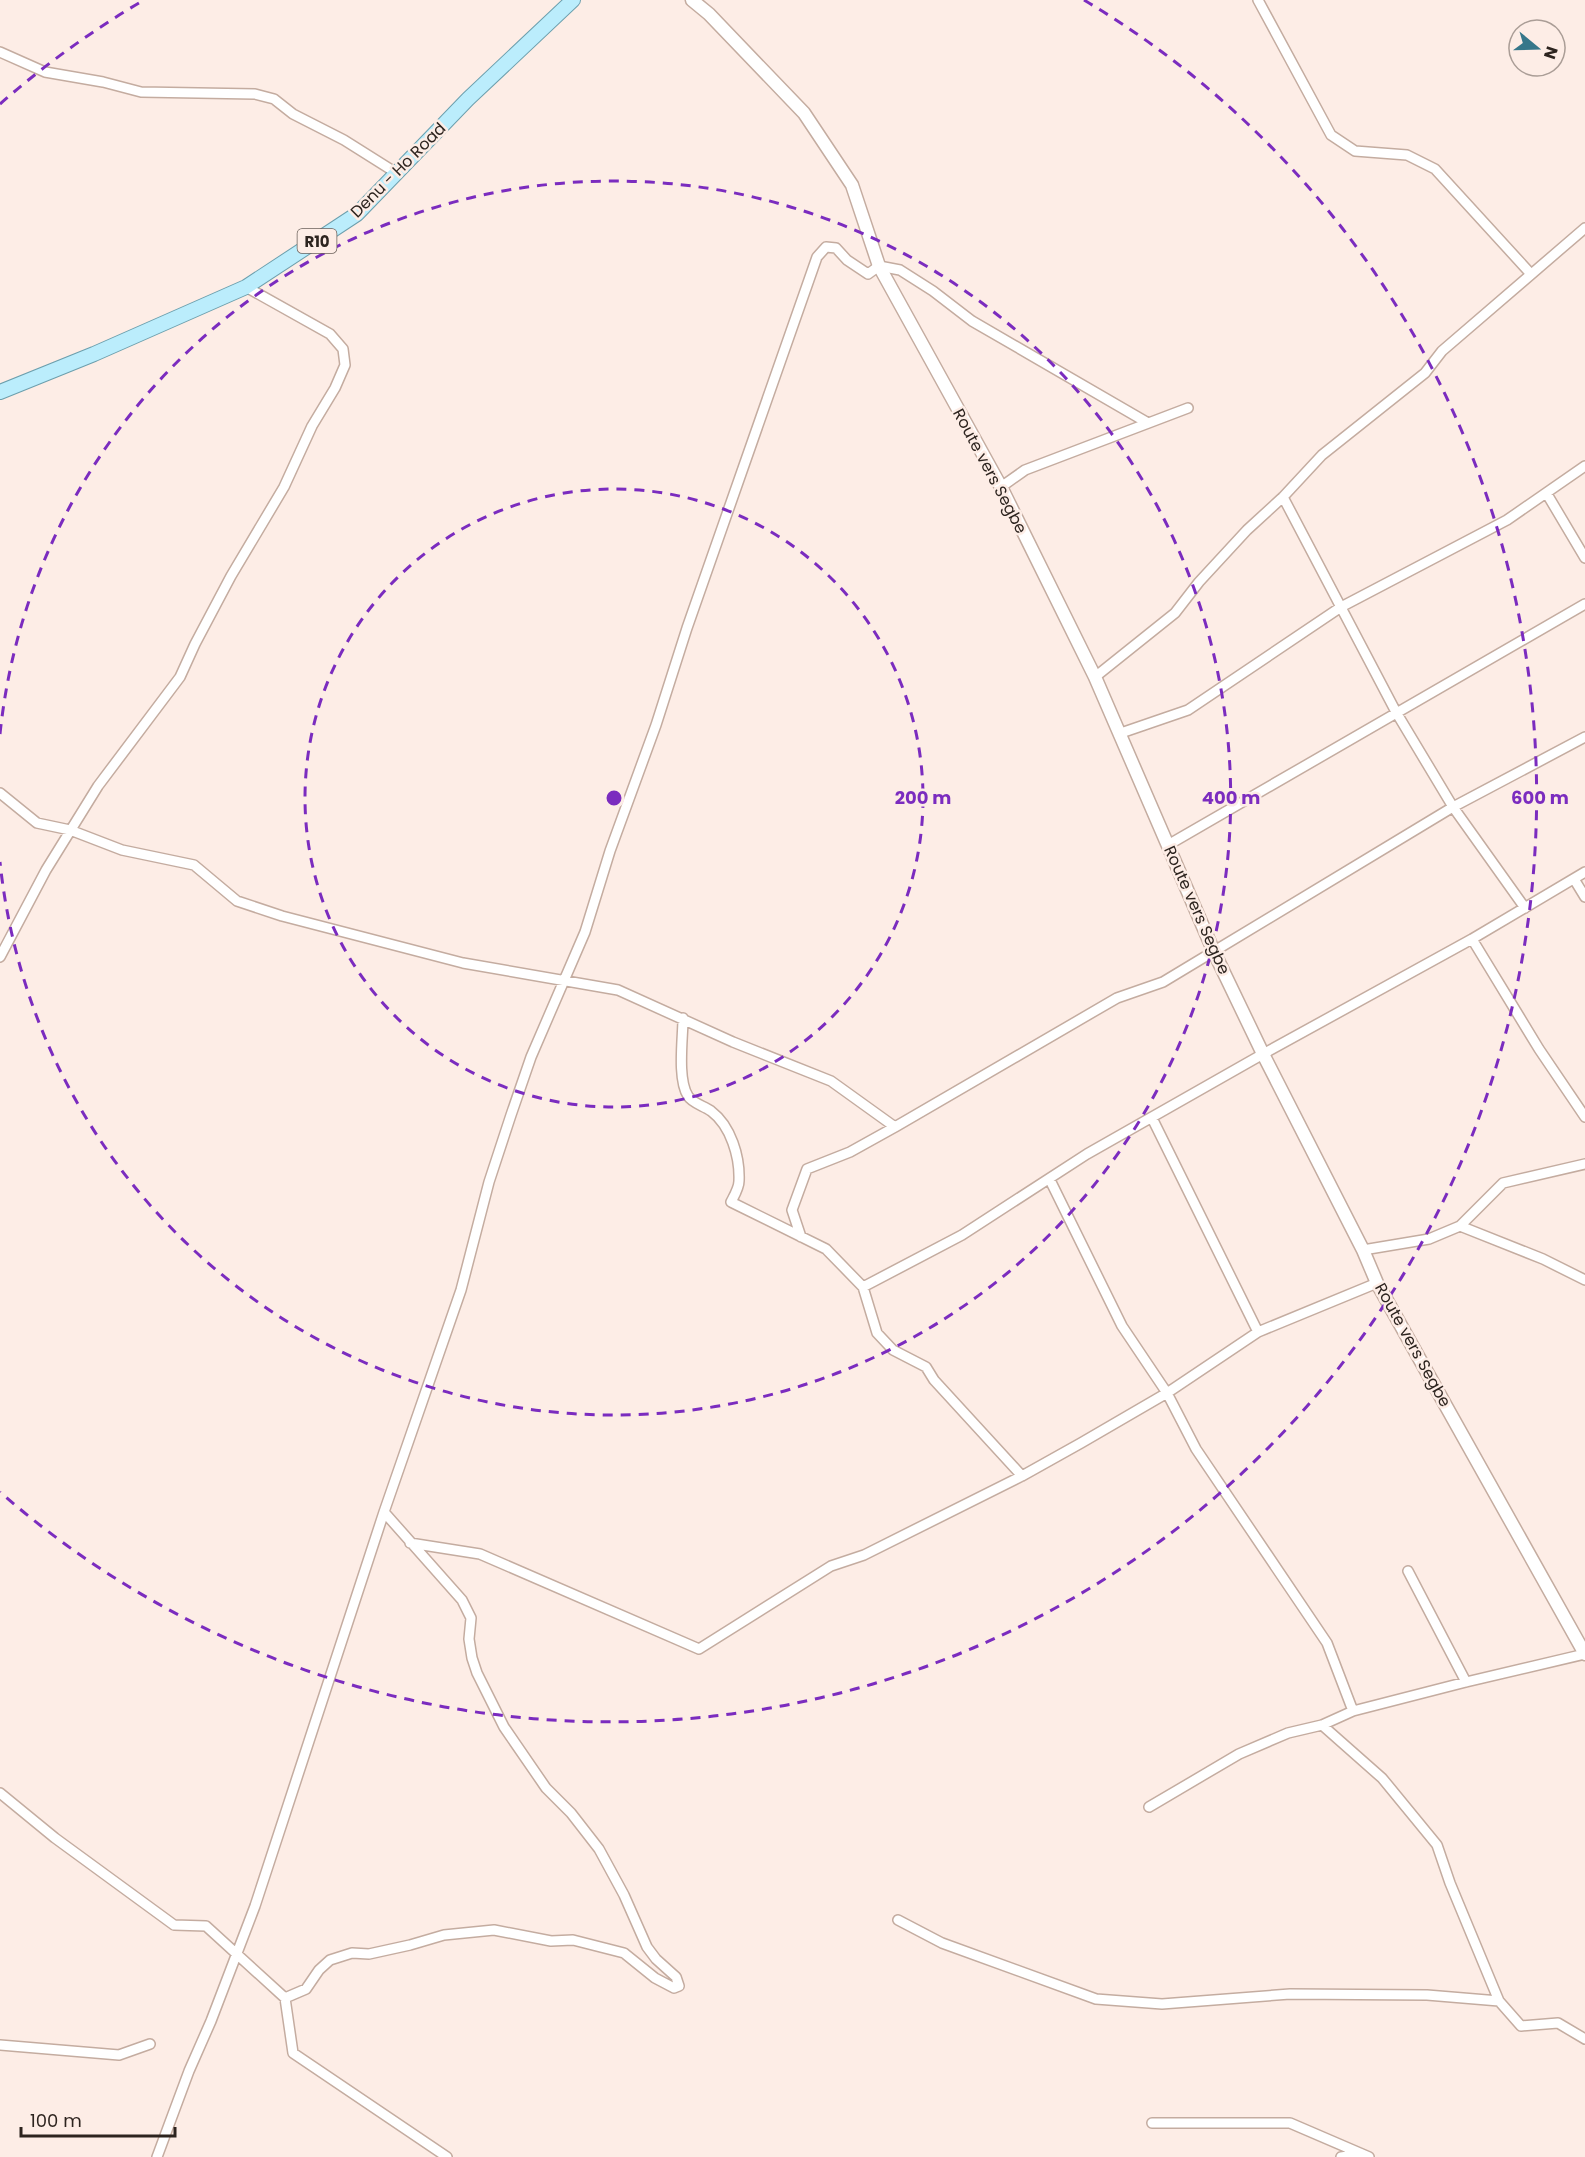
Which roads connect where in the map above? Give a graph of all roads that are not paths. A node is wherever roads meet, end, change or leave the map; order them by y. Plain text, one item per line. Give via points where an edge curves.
1 (573, 0) edge
2 (692, 0) edge
3 (1258, 0) edge
4 (0, 52) edge
5 (398, 174) junction
6 (1585, 228) edge
7 (879, 266) junction
8 (1531, 274) junction
9 (246, 287) junction
10 (0, 392) edge
11 (1188, 408) dead end
12 (1148, 423) junction
13 (1585, 466) edge
14 (1001, 487) junction
15 (1547, 494) junction
16 (1282, 497) junction
17 (1585, 558) edge
18 (1585, 604) edge
19 (1341, 607) junction
20 (1095, 677) junction
21 (1396, 712) junction
22 (1121, 733) junction
23 (1585, 737) edge
24 (0, 793) edge
25 (1453, 807) junction
26 (70, 830) junction
27 (1168, 845) junction
28 (1585, 872) edge
29 (1574, 879) junction
30 (1585, 897) edge
31 (1525, 908) junction
32 (1473, 939) junction
33 (1214, 951) junction
34 (0, 957) edge
35 (566, 980) junction
36 (683, 1018) junction
37 (1263, 1054) junction
38 (1585, 1117) edge
39 (1152, 1118) junction
40 (895, 1127) junction
41 (1585, 1164) edge
42 (1050, 1180) junction
43 (1460, 1226) junction
44 (801, 1237) junction
45 (1363, 1250) junction
46 (1585, 1281) edge
47 (1377, 1283) junction
48 (863, 1287) junction
49 (1258, 1332) junction
50 (1167, 1393) junction
51 (1022, 1476) junction
52 (384, 1512) junction
53 (410, 1543) junction
54 (1408, 1571) dead end
55 (1585, 1654) edge
56 (1466, 1682) junction
57 (1353, 1711) junction
58 (1322, 1725) junction
59 (0, 1793) edge
60 (1149, 1807) dead end
61 (898, 1920) dead end
62 (236, 1952) junction
63 (285, 1998) junction
64 (1498, 2001) junction
65 (1585, 2039) edge
66 (150, 2044) dead end
67 (0, 2045) edge
68 (1152, 2123) dead end
69 (1366, 2155) edge
70 (157, 2157) edge
71 (447, 2157) edge
72 (1341, 2157) edge

1 - 5 main road, Denu - Ho Road / R10 via 468,99
2 - 7 main road, Route vers Segbe via 804,113 852,185
3 - 8 street via 1331,135 1355,151 1407,155 1435,168
4 - 5 street via 45,72 141,92 255,94 274,99 293,114
5 - 9 main road, Denu - Ho Road / R10 via 357,214
6 - 8 street
7 - 12 street via 900,270 972,321
7 - 14 main road, Route vers Segbe
7 - 35 street via 868,274 836,248 826,247 817,257
8 - 16 street via 1442,351 1425,373 1322,455
9 - 10 main road, Denu - Ho Road / R10
9 - 26 street via 330,334 343,349 345,365 284,487 231,576 180,677
11 - 12 street
12 - 14 street via 1025,470
13 - 15 street
14 - 20 main road, Route vers Segbe
15 - 17 street
15 - 19 street via 1507,520
16 - 19 street
16 - 20 street via 1198,582 1175,613
18 - 21 street
19 - 21 street
19 - 22 street via 1188,710
20 - 22 main road, Route vers Segbe
21 - 25 street
21 - 27 street
22 - 27 main road, Route vers Segbe
23 - 25 street
24 - 26 street via 37,823
25 - 31 street
25 - 33 street
26 - 34 street
26 - 35 street via 122,850 194,865 237,901 282,916 463,963
27 - 33 main road, Route vers Segbe
28 - 29 street
29 - 30 street
29 - 31 street
31 - 32 street
32 - 37 street
32 - 38 street
33 - 37 main road, Route vers Segbe
33 - 40 street via 1163,982 1117,998
35 - 36 street via 618,990
35 - 52 street via 531,1057 511,1115 461,1290
36 - 40 street via 831,1081
36 - 44 street via 684,1085 689,1098 711,1111 728,1129 736,1158 739,1183 731,1202
37 - 39 street
37 - 45 main road, Route vers Segbe
39 - 42 street
39 - 49 street
40 - 44 street via 850,1152 807,1169 792,1210
41 - 43 street via 1503,1183
42 - 48 street via 962,1235
42 - 50 street via 1122,1326
43 - 45 street via 1429,1239
43 - 46 street via 1543,1259
44 - 48 street via 826,1249
45 - 47 main road, Route vers Segbe
47 - 49 street
47 - 55 main road, Route vers Segbe
48 - 51 street via 877,1333 893,1350 926,1368
49 - 50 street
50 - 51 street
50 - 57 street via 1196,1449 1327,1643
51 - 53 street via 864,1555 831,1566 699,1648 480,1554
52 - 53 street
52 - 62 street via 255,1906
53 - 63 street via 462,1600 471,1618 472,1658 504,1727 546,1788 599,1849 647,1947 676,1977 679,1986 674,1988 655,1978 624,1953 573,1940 551,1941 494,1930 444,1935 330,1960 306,1989
54 - 56 street
55 - 56 street
56 - 57 street
57 - 58 street
58 - 60 street via 1288,1733 1239,1754
58 - 64 street via 1382,1778 1437,1845
59 - 62 street via 174,1925 206,1926
61 - 64 street via 942,1943 1096,1999 1162,2004 1324,1994 1426,1995
62 - 63 street
62 - 70 street
63 - 71 street via 293,2053
64 - 65 street via 1521,2026 1558,2023
66 - 67 street via 119,2055
68 - 69 street via 1290,2123
69 - 72 street

